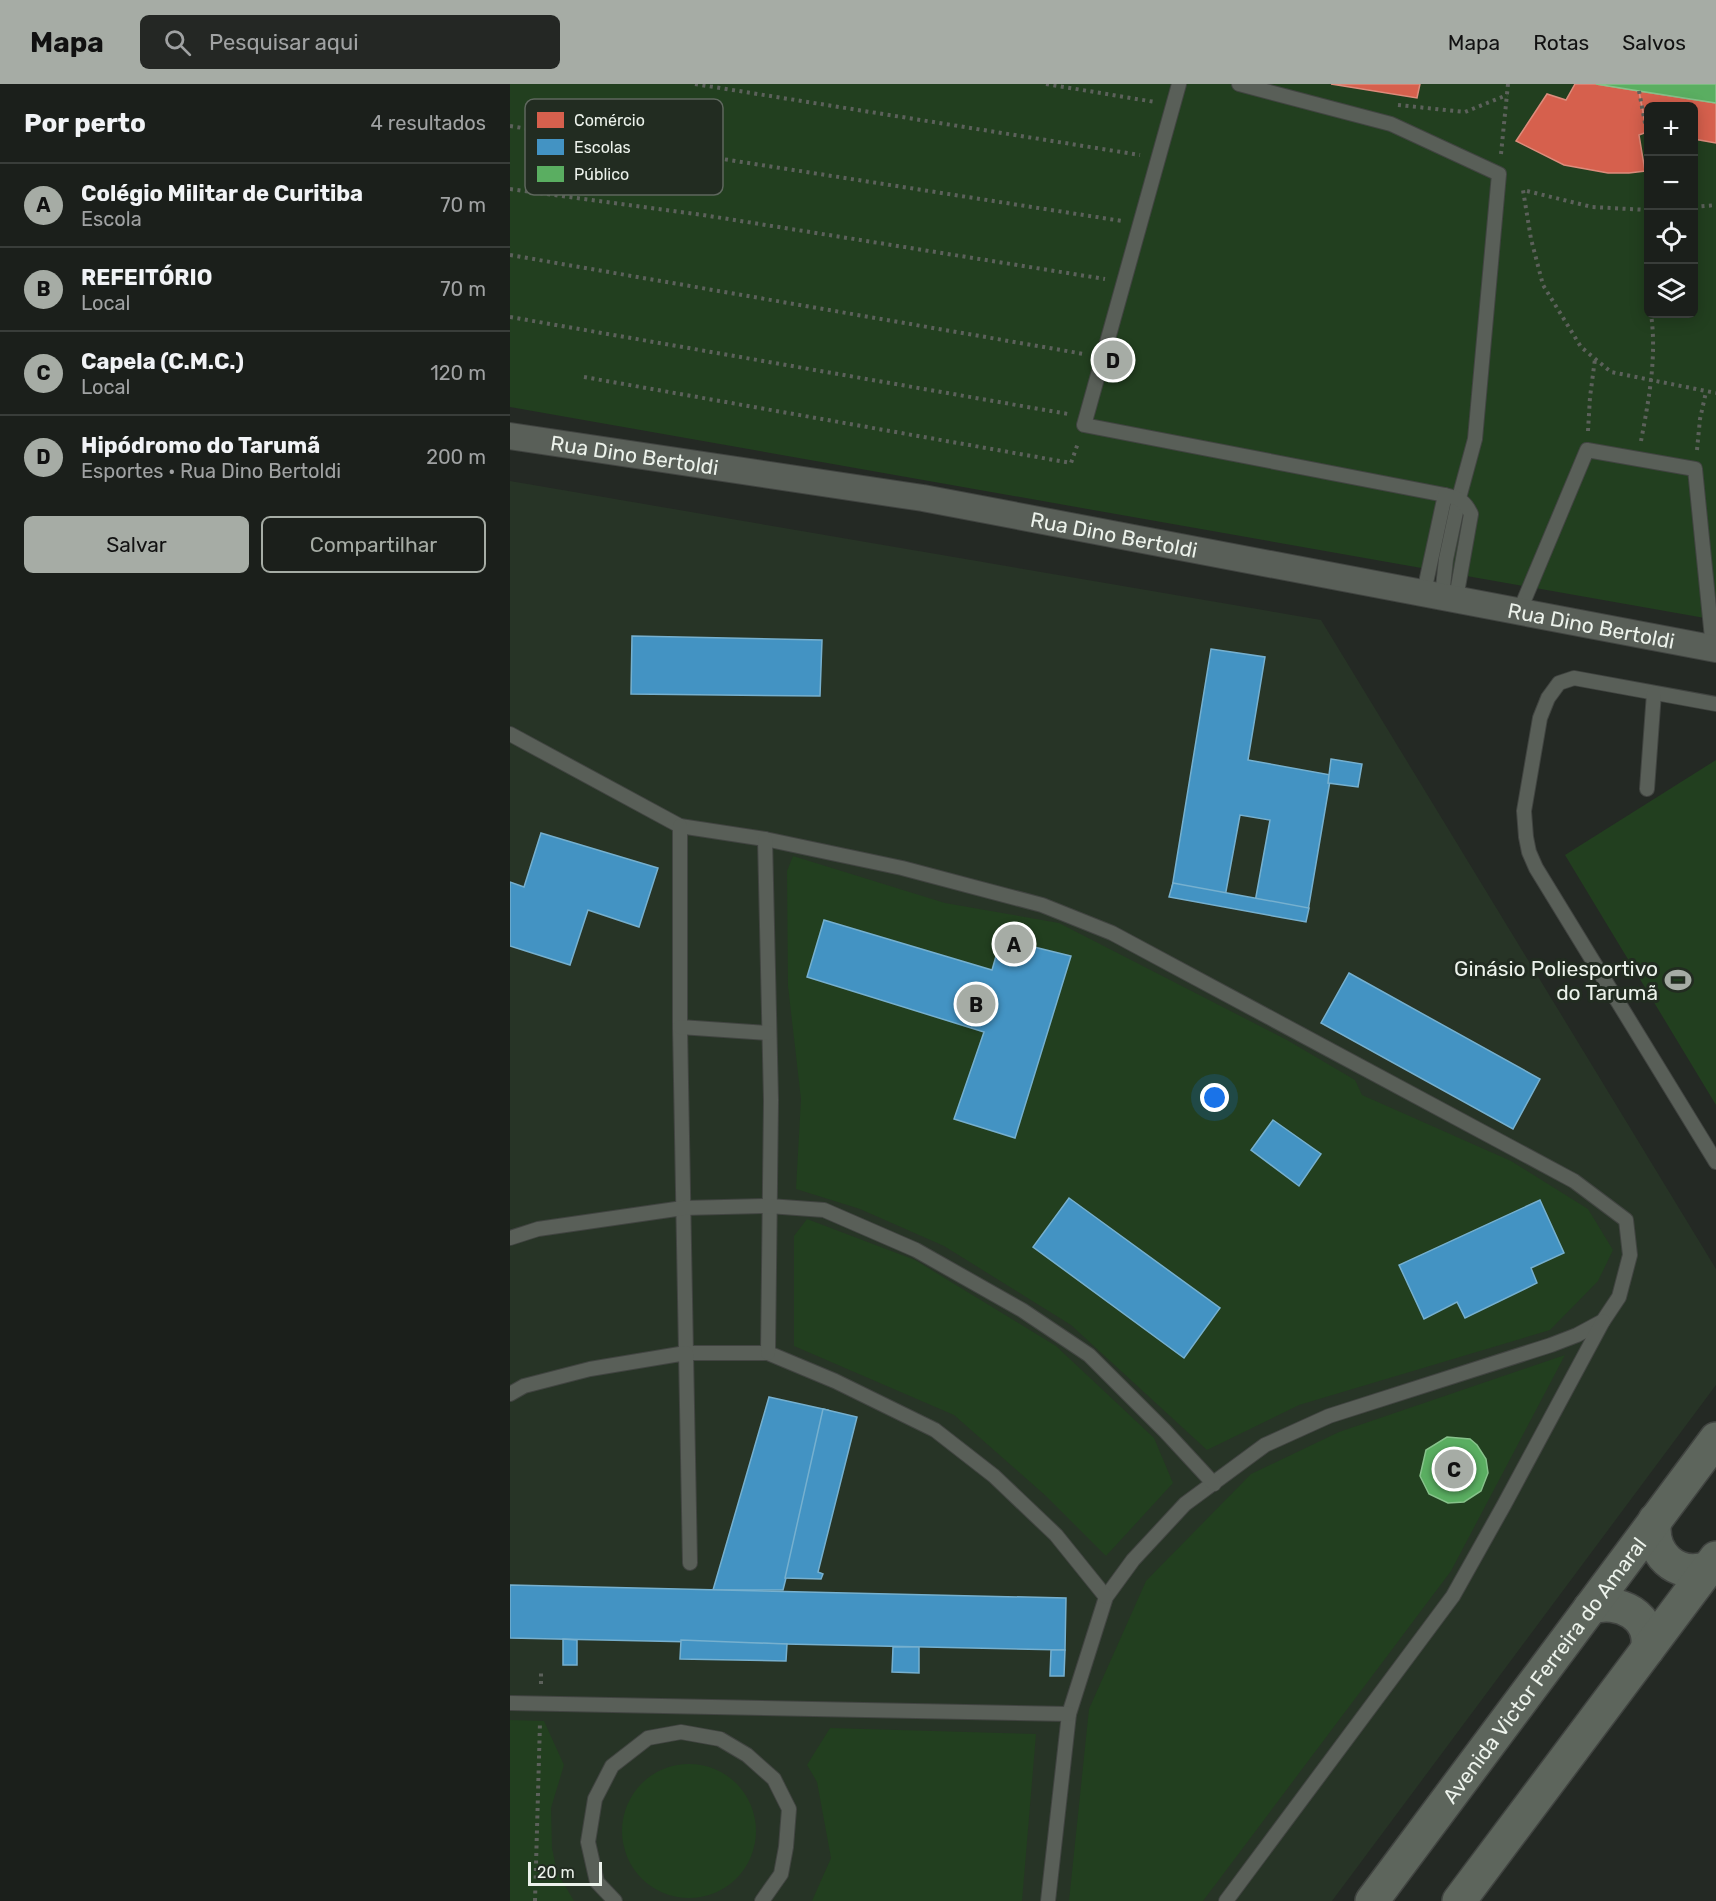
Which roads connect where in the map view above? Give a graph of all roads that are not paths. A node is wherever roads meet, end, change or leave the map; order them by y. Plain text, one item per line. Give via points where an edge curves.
1 (1179, 84) edge
2 (1239, 84) edge
3 (510, 436) edge
4 (1445, 495) junction
5 (1459, 498) junction
6 (1441, 595) junction
7 (1520, 610) junction
8 (1715, 649) edge
9 (1654, 693) junction
10 (1716, 704) edge
11 (510, 734) edge
12 (1647, 789) dead end
13 (681, 826) junction
14 (765, 839) junction
15 (680, 1027) junction
16 (769, 1033) junction
17 (1716, 1162) edge
18 (770, 1206) junction
19 (683, 1208) junction
20 (510, 1238) edge
21 (1603, 1321) junction
22 (686, 1353) junction
23 (768, 1353) junction
24 (510, 1394) edge
25 (1716, 1438) edge
26 (1214, 1484) junction
27 (1655, 1520) junction
28 (690, 1563) dead end
29 (1712, 1563) edge
30 (1106, 1597) junction
31 (1590, 1608) junction
32 (1647, 1650) junction
33 (510, 1703) edge
34 (682, 1706) junction
35 (1069, 1714) junction
36 (681, 1732) junction
37 (615, 1901) edge
38 (762, 1901) edge
39 (1048, 1901) edge
40 (1226, 1901) edge
41 (1372, 1901) edge
42 (1459, 1901) edge

1 - 4 lane via 1085,421
2 - 5 lane via 1391,124 1499,174 1474,439
3 - 6 street, Rua Dino Bertoldi via 924,498
4 - 5 lane
4 - 6 lane
5 - 6 lane via 1471,514
6 - 7 street, Rua Dino Bertoldi
7 - 8 street, Rua Dino Bertoldi
7 - 8 lane via 1587,450 1695,469
9 - 10 lane
9 - 12 lane
9 - 17 lane via 1574,678 1559,683 1540,718 1524,811 1526,837 1536,868
11 - 13 lane
13 - 14 lane
13 - 15 lane
14 - 16 lane
14 - 21 lane via 902,868 1042,905 1112,933 1574,1181 1626,1220 1630,1255 1619,1297
15 - 16 lane
15 - 19 lane
16 - 18 lane
18 - 19 lane
18 - 23 lane
18 - 26 lane via 824,1210 916,1250 1022,1310 1089,1355
19 - 20 lane via 538,1229
19 - 22 lane
21 - 26 lane via 1551,1345 1329,1416 1265,1445
21 - 40 lane via 1453,1596
22 - 23 lane
22 - 24 lane via 590,1369 524,1386
22 - 28 lane
23 - 30 lane via 935,1430 994,1476 1056,1535
25 - 27 highway, Avenida Victor Ferreira do Amaral
26 - 30 lane via 1185,1504 1133,1560
27 - 29 highway via 1655,1543 1667,1561 1687,1571 1700,1571
27 - 31 highway, Avenida Victor Ferreira do Amaral
29 - 32 highway
30 - 35 lane
31 - 32 highway via 1613,1604 1634,1613 1646,1632
31 - 41 highway, Avenida Victor Ferreira do Amaral
32 - 42 highway
33 - 34 lane
34 - 35 lane
34 - 36 lane
35 - 39 lane
36 - 37 lane via 648,1737 612,1766 595,1799 588,1842 597,1882
36 - 38 lane via 720,1738 747,1755 774,1779 789,1809 781,1874

